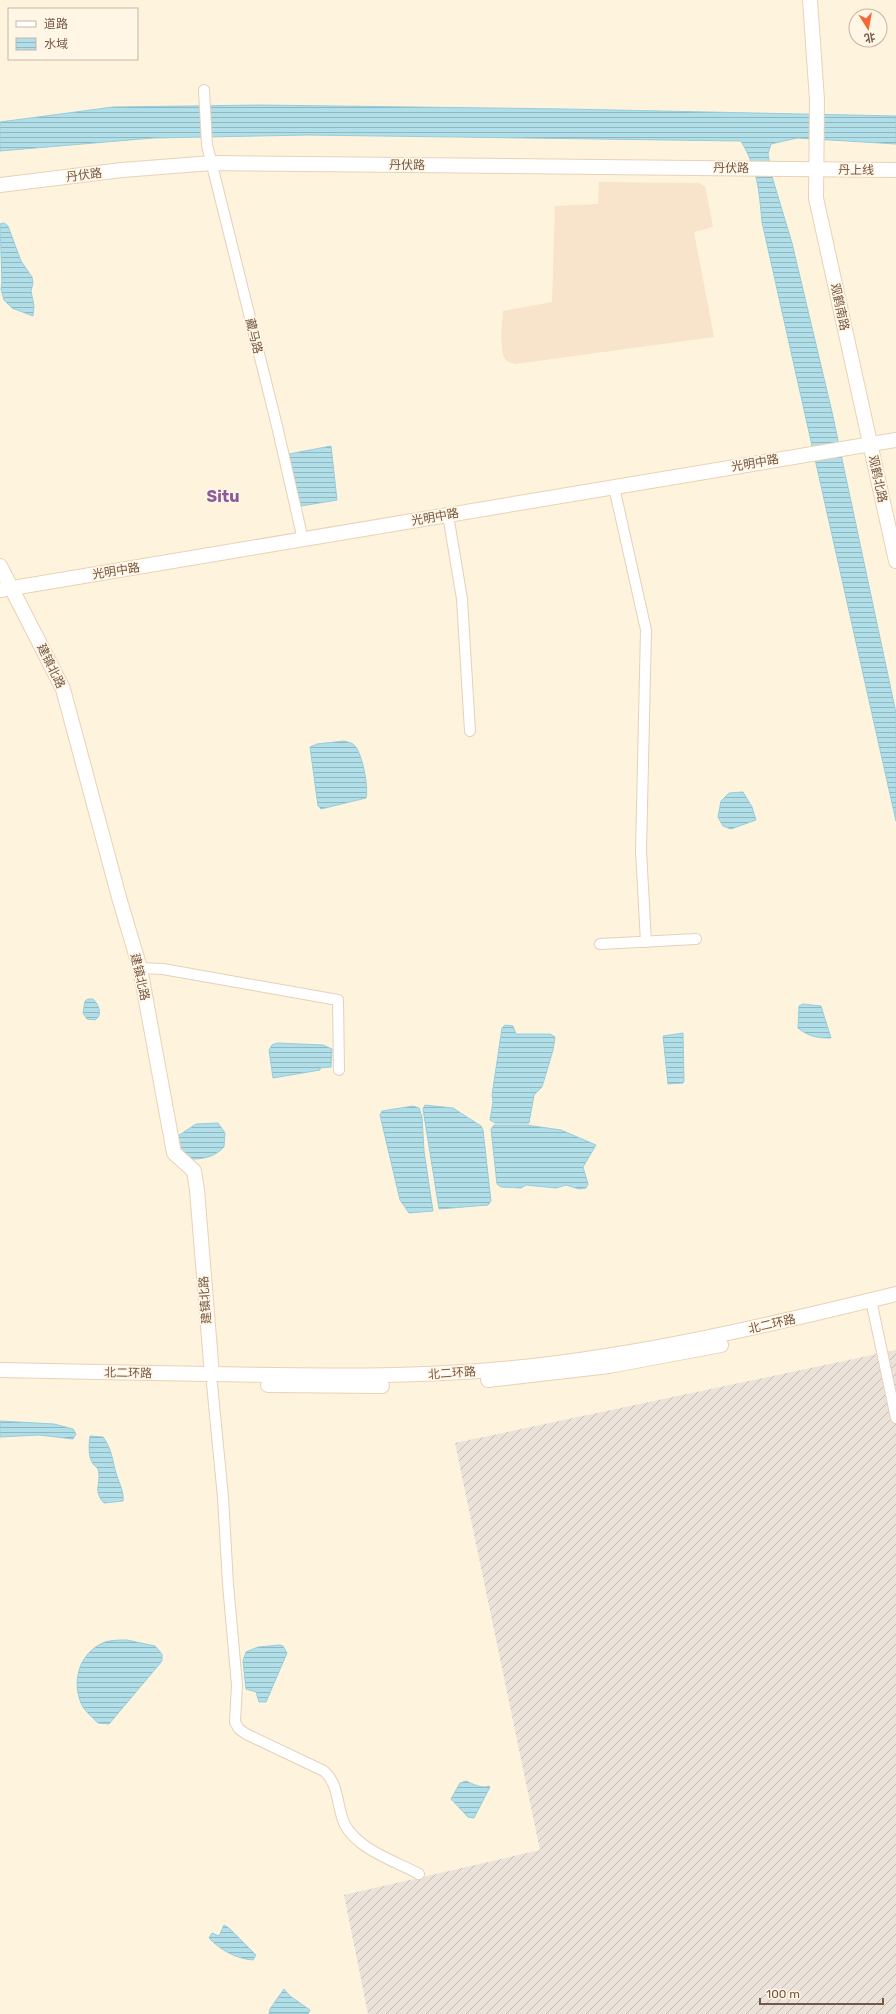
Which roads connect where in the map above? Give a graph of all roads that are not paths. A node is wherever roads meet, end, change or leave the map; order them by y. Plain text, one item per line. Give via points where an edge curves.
1 (810, 0) edge
2 (204, 93) dead end
3 (212, 163) junction
4 (816, 169) junction
5 (896, 170) edge
6 (0, 185) edge
7 (896, 440) edge
8 (870, 444) junction
9 (614, 487) junction
10 (448, 515) junction
11 (303, 540) junction
12 (896, 561) edge
13 (0, 566) edge
14 (6, 589) edge
15 (470, 731) dead end
16 (696, 939) dead end
17 (646, 942) junction
18 (600, 944) dead end
19 (140, 968) junction
20 (339, 1070) dead end
21 (896, 1294) edge
22 (896, 1304) edge
23 (872, 1305) junction
24 (0, 1370) edge
25 (212, 1379) junction
26 (0, 1380) edge
27 (896, 1418) edge
28 (419, 1874) dead end

1 - 4 street, 观鹤南路 via 817,105
2 - 3 street, 藏马路 via 207,146
3 - 4 street, 丹伏路
3 - 6 street, 丹伏路 via 122,170
3 - 11 street, 藏马路
4 - 5 street, 丹上线
4 - 8 street, 观鹤南路 via 816,198
7 - 8 street, 光明中路
8 - 9 street, 光明中路
8 - 12 street, 观鹤北路
9 - 10 street, 光明中路
9 - 17 street via 646,630 642,851
10 - 11 street, 光明中路
10 - 15 street via 462,599
11 - 14 street, 光明中路
13 - 14 street, 建镇北路
14 - 19 street, 建镇北路 via 63,689
16 - 17 street
17 - 18 street
19 - 20 street via 163,969 338,1000
19 - 25 street, 建镇北路 via 174,1153 194,1171
21 - 23 street, 北二环路
22 - 23 street, 北二环路
23 - 25 street, 北二环路 via 607,1357 513,1368 441,1374
23 - 27 street
24 - 25 street, 北二环路
25 - 26 street, 北二环路
25 - 28 street via 237,1685 235,1722 246,1734 324,1771 332,1778 339,1809 352,1835 362,1844

